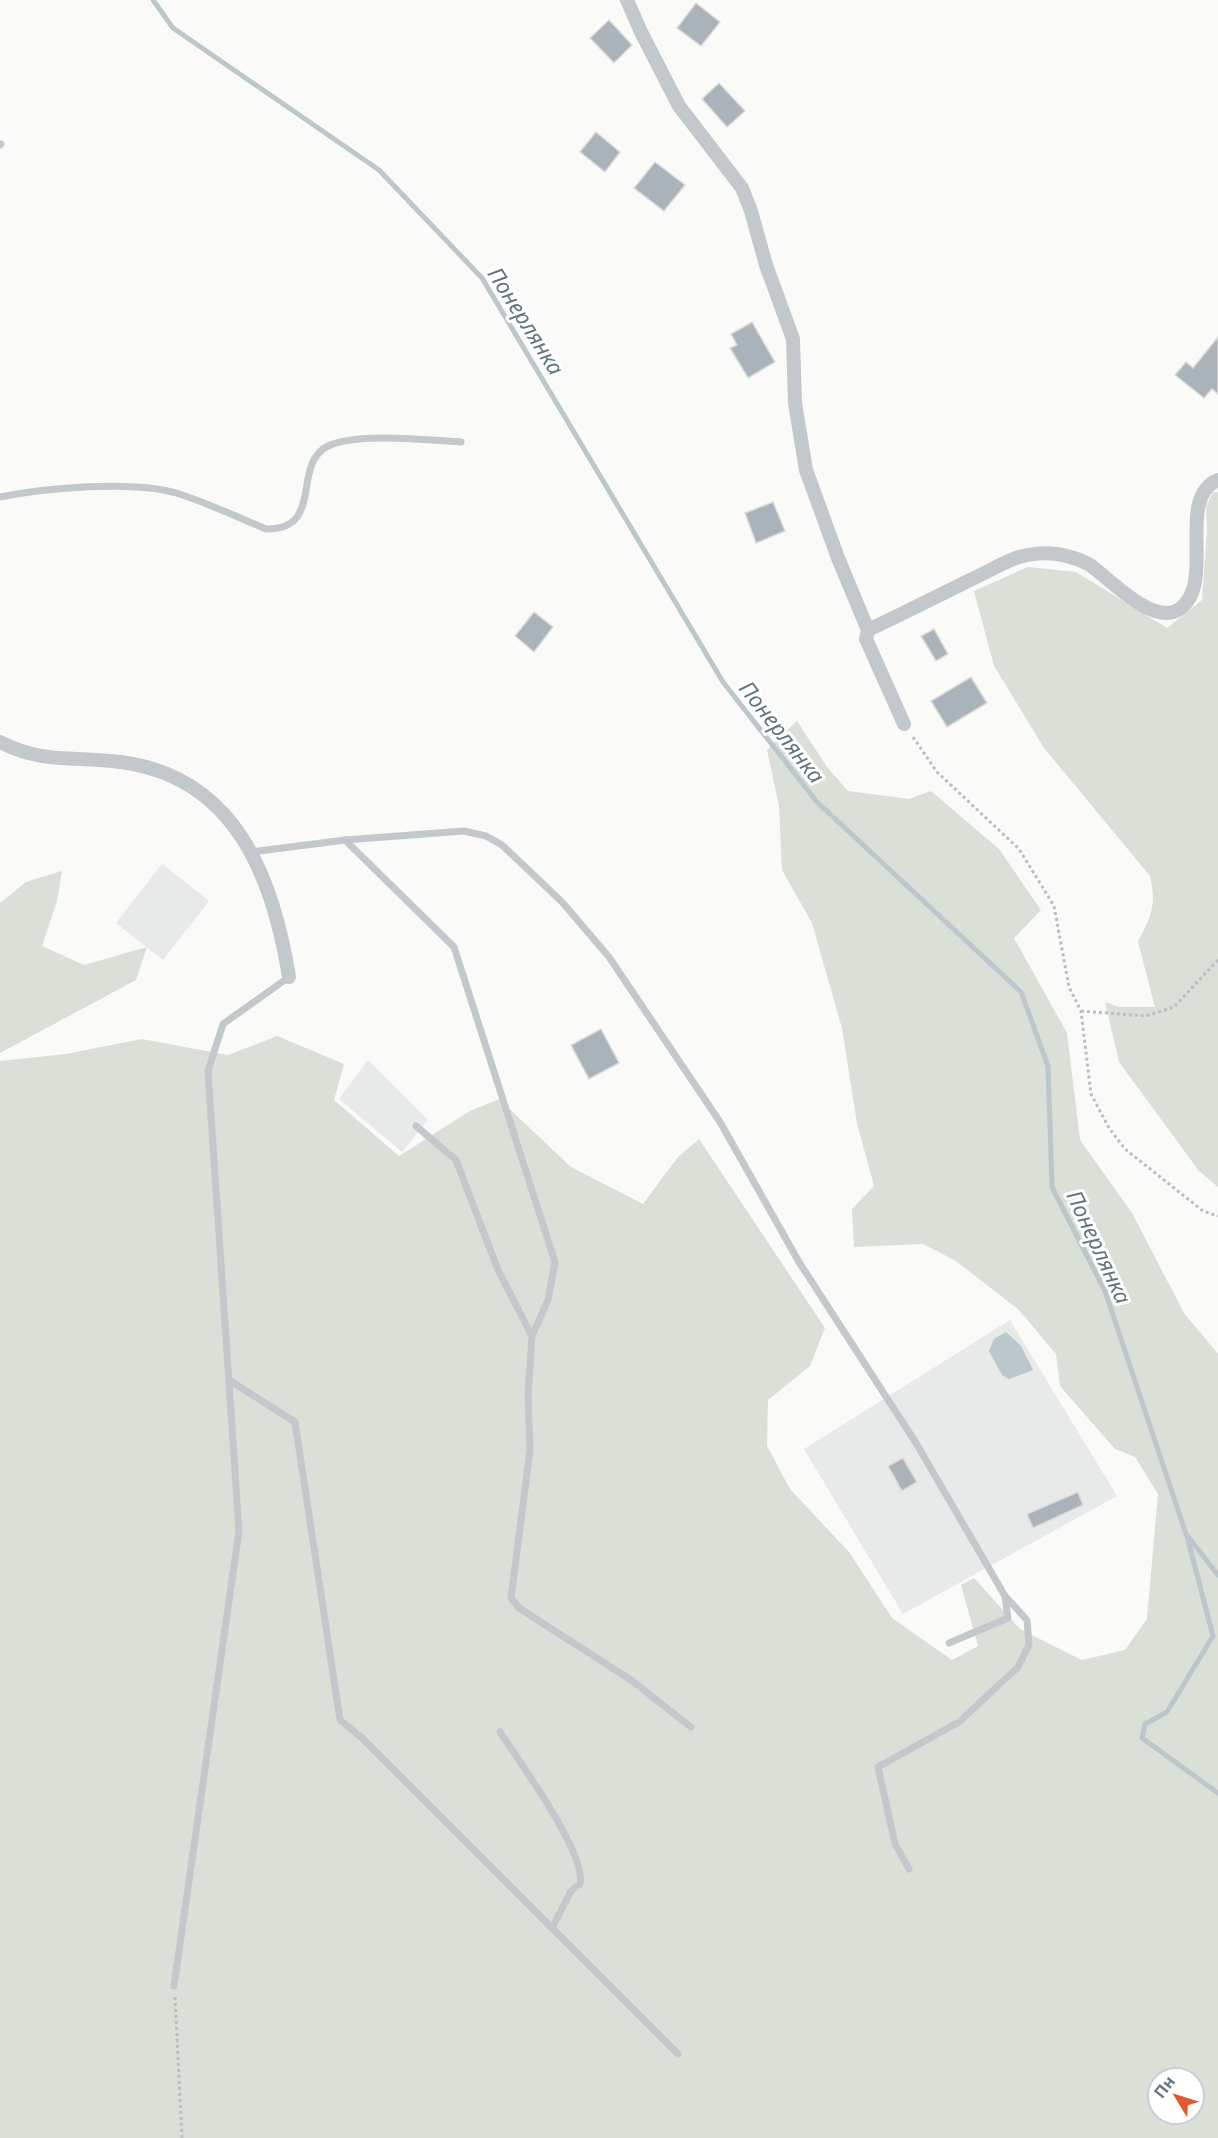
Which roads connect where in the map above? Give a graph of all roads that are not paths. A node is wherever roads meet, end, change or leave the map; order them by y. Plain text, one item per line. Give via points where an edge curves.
1 (627, 0) edge
2 (461, 442) dead end
3 (1218, 480) edge
4 (0, 497) edge
5 (868, 630) junction
6 (904, 724) road end
7 (0, 742) edge
8 (345, 840) junction
9 (251, 852) junction
10 (288, 977) joint
11 (416, 1126) dead end
12 (532, 1336) junction
13 (229, 1380) junction
14 (1005, 1596) junction
15 (950, 1644) dead end
16 (691, 1727) dead end
17 (500, 1732) dead end
18 (909, 1869) dead end
19 (552, 1928) junction
20 (174, 1986) road end
21 (678, 2054) dead end

1 - 5 street via 679,106 742,188 751,211 793,339 795,403 806,470
2 - 4 lane via 373,438 328,446 310,467 305,502 293,523 281,530 267,529 174,493 131,488 42,489
3 - 5 street via 1207,484 1200,496 1198,563 1189,597 1179,610 1166,615 1150,611 1087,564 1056,554 1021,556
5 - 6 street via 866,639
7 - 9 street via 21,754 45,759 89,758 133,764 171,775 201,793 230,819
8 - 9 lane
8 - 12 lane via 454,947 555,1262 548,1300
8 - 14 lane via 437,831 486,836 502,845 562,902 609,957 720,1122 799,1262 916,1443
9 - 10 street via 273,902
10 - 13 lane via 223,1024 208,1071
11 - 12 lane via 456,1160 498,1270
12 - 16 lane via 530,1450 511,1598 519,1608 631,1680
13 - 19 lane via 295,1422 339,1720 361,1737
13 - 20 lane via 239,1531
14 - 15 lane via 1008,1618
14 - 18 lane via 1027,1620 1029,1645 1018,1667 959,1722 878,1767 895,1844
17 - 19 lane via 560,1825 582,1874 580,1884 571,1891
19 - 21 lane

